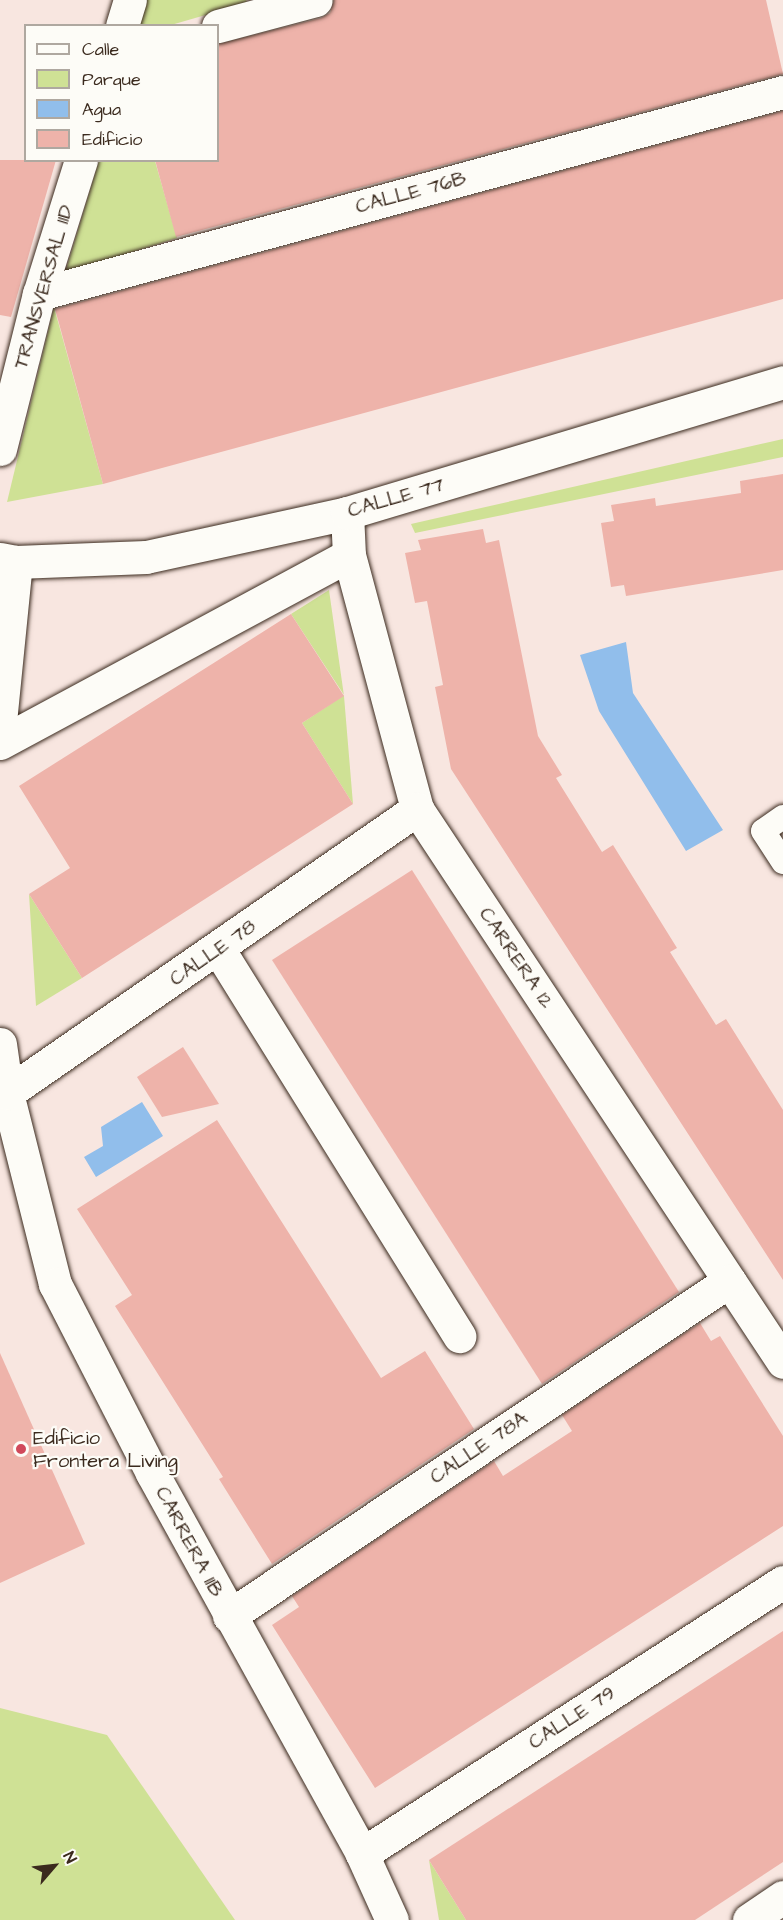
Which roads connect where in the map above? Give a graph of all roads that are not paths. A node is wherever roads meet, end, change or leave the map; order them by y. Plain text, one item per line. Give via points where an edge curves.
1 (130, 0) edge
2 (316, 0) edge
3 (123, 24) edge
4 (219, 26) edge
5 (783, 92) edge
6 (80, 162) edge
7 (39, 294) junction
8 (783, 382) edge
9 (0, 449) edge
10 (347, 513) junction
11 (349, 555) junction
12 (8, 561) edge
13 (0, 722) edge
14 (0, 743) edge
15 (417, 810) junction
16 (783, 817) edge
17 (783, 862) edge
18 (219, 950) junction
19 (0, 1044) edge
20 (7, 1093) junction
21 (729, 1281) junction
22 (459, 1336) dead end
23 (783, 1362) edge
24 (783, 1582) edge
25 (229, 1616) junction
26 (362, 1854) junction
27 (783, 1897) edge
28 (392, 1920) edge
29 (749, 1920) edge

1 - 3 street
2 - 4 street
5 - 7 street, CALLE 76B
6 - 7 street, TRANSVERSAL 11D
7 - 9 street, TRANSVERSAL 11D
8 - 10 street, CALLE 77
10 - 11 street, CARRERA 12
10 - 12 street, CALLE 77 via 146,557
11 - 14 street
11 - 15 street, CARRERA 12
12 - 13 street
15 - 18 street, CALLE 78
15 - 21 street, CARRERA 12
16 - 17 lane via 763,831
18 - 20 street, CALLE 78
18 - 22 street
19 - 20 street, CARRERA 11B
20 - 25 street, CARRERA 11B via 55,1284
21 - 23 street, CARRERA 12
21 - 25 street, CALLE 78A
24 - 26 street, CALLE 79
25 - 26 street, CARRERA 11B
26 - 28 street, CARRERA 11B
27 - 29 street

